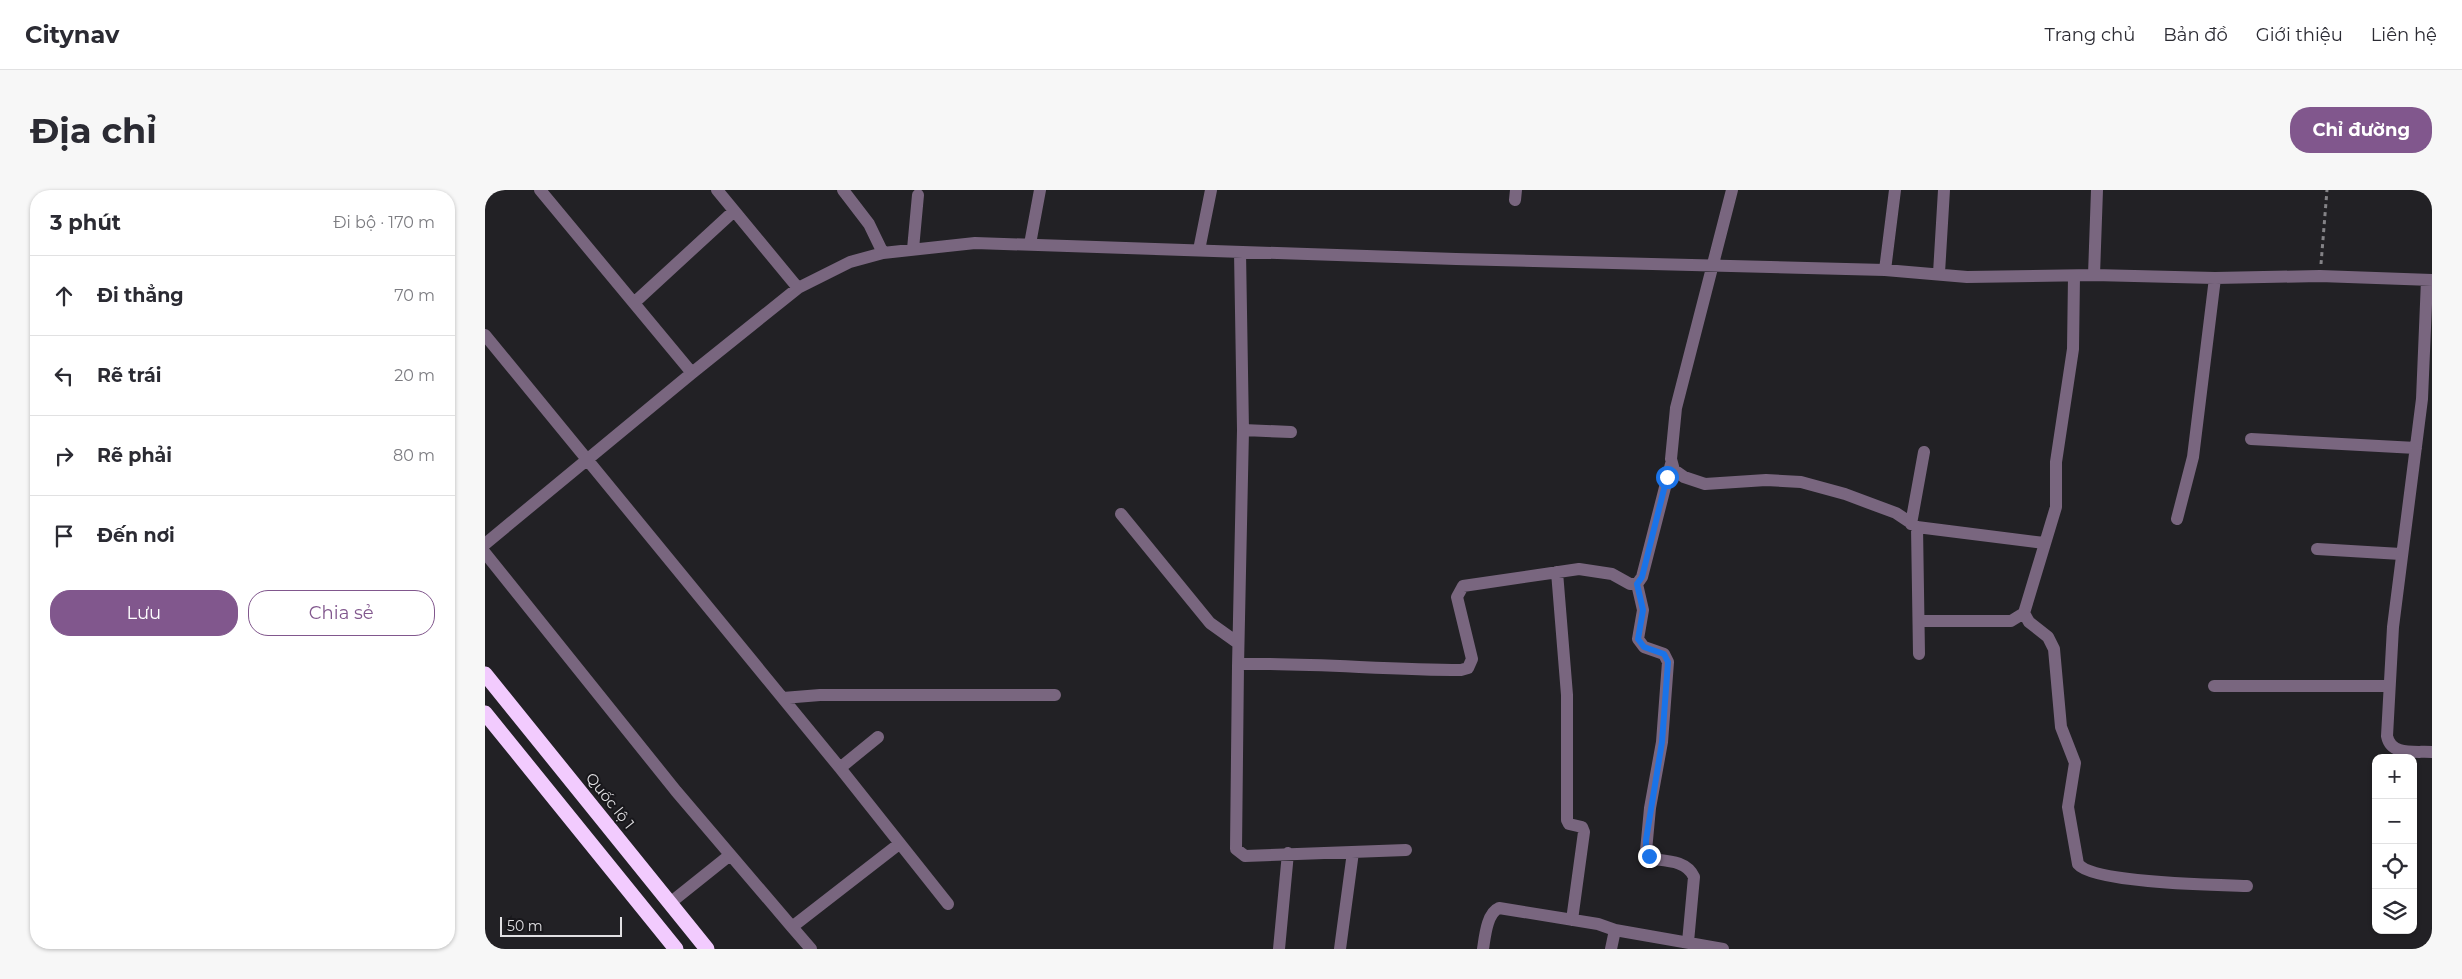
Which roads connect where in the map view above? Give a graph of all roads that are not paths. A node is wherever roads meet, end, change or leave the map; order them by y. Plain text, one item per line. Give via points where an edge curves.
1 (540, 190) edge
2 (717, 190) edge
3 (843, 190) edge
4 (1040, 190) edge
5 (1211, 190) edge
6 (1732, 190) edge
7 (1895, 190) edge
8 (1944, 190) edge
9 (2097, 190) edge
10 (918, 195) dead end
11 (734, 211) junction
12 (1030, 244) junction
13 (913, 249) junction
14 (1199, 250) junction
15 (1240, 252) junction
16 (883, 253) junction
17 (1712, 265) junction
18 (1885, 270) junction
19 (1939, 274) junction
20 (2094, 275) junction
21 (2074, 276) junction
22 (2215, 278) junction
23 (2429, 280) edge
24 (798, 288) junction
25 (635, 302) junction
26 (485, 335) edge
27 (692, 372) junction
28 (1243, 430) junction
29 (1291, 432) dead end
30 (2251, 439) dead end
31 (2416, 448) junction
32 (1923, 452) dead end
33 (587, 460) junction
34 (1671, 464) junction
35 (1121, 514) dead end
36 (2177, 519) dead end
37 (1914, 526) junction
38 (2044, 543) junction
39 (485, 544) edge
40 (2317, 549) dead end
41 (485, 554) edge
42 (2401, 554) junction
43 (1557, 572) junction
44 (1637, 584) junction
45 (2023, 614) junction
46 (1919, 621) junction
47 (1238, 643) junction
48 (1919, 654) dead end
49 (1238, 666) junction
50 (485, 674) edge
51 (2214, 686) dead end
52 (2388, 686) junction
53 (1055, 695) dead end
54 (783, 698) junction
55 (485, 713) edge
56 (878, 737) dead end
57 (2432, 752) edge
58 (840, 768) junction
59 (899, 844) junction
60 (1406, 850) dead end
61 (1353, 852) junction
62 (1287, 853) junction
63 (730, 855) junction
64 (2247, 886) dead end
65 (670, 903) junction
66 (948, 904) dead end
67 (1573, 920) junction
68 (791, 927) junction
69 (1615, 930) junction
70 (1688, 942) junction
71 (676, 949) edge
72 (707, 949) edge
73 (811, 949) edge
74 (1279, 949) edge
75 (1340, 949) edge
76 (1483, 949) edge
77 (1611, 949) edge
78 (1723, 949) edge

1 - 25 street
2 - 11 street
3 - 16 street via 869,224
4 - 12 street
5 - 14 street
6 - 17 street
7 - 18 street
8 - 19 street
9 - 20 street
10 - 13 street
11 - 24 street
11 - 25 street
12 - 13 street via 975,243
12 - 14 street
13 - 16 street
14 - 15 street
15 - 17 street
15 - 28 street
16 - 24 street via 851,262
17 - 18 street
17 - 34 street via 1676,408
18 - 19 street
19 - 21 street via 1967,277
20 - 21 street
20 - 22 street
21 - 38 street via 2073,348 2056,462 2056,507
22 - 23 street via 2320,276
22 - 36 street via 2193,457
23 - 31 street
24 - 27 street
25 - 27 street
26 - 33 street
27 - 33 street
28 - 29 street
28 - 47 street
30 - 31 street
31 - 42 street
32 - 37 street
33 - 39 street
33 - 54 street
34 - 37 street via 1684,477 1705,484 1766,480 1801,482 1896,513
34 - 44 street via 1642,577
35 - 47 street via 1210,622
37 - 38 street
37 - 46 street
38 - 45 street
40 - 42 street
41 - 63 street
42 - 52 street
43 - 44 street via 1586,569 1612,574 1630,584
43 - 49 street via 1463,586 1457,597 1472,659 1468,668 1389,670 1289,663
43 - 67 street via 1567,695 1567,820 1569,824 1582,827 1584,837
44 - 70 street via 1643,610 1638,639 1644,647 1664,654 1668,662 1662,742 1646,845 1652,859 1677,863 1695,877
45 - 46 street via 2011,621
45 - 64 street via 2048,637 2053,649 2061,727 2075,763 2068,806 2078,864 2087,871 2138,880
46 - 48 street
47 - 49 street
49 - 62 street via 1237,849 1245,856
50 - 65 highway, Quốc lộ 1
51 - 52 street
52 - 57 street via 2389,745 2394,749
53 - 54 street via 820,695
54 - 58 street
55 - 71 highway
56 - 58 street
58 - 59 street
59 - 66 street
59 - 68 street
60 - 61 street
61 - 62 street
61 - 75 street
62 - 74 street
63 - 65 street
63 - 68 street
65 - 72 highway, Quốc lộ 1
67 - 69 street
67 - 76 street via 1499,908 1491,916
68 - 73 street
69 - 70 street
69 - 77 street
70 - 78 street

